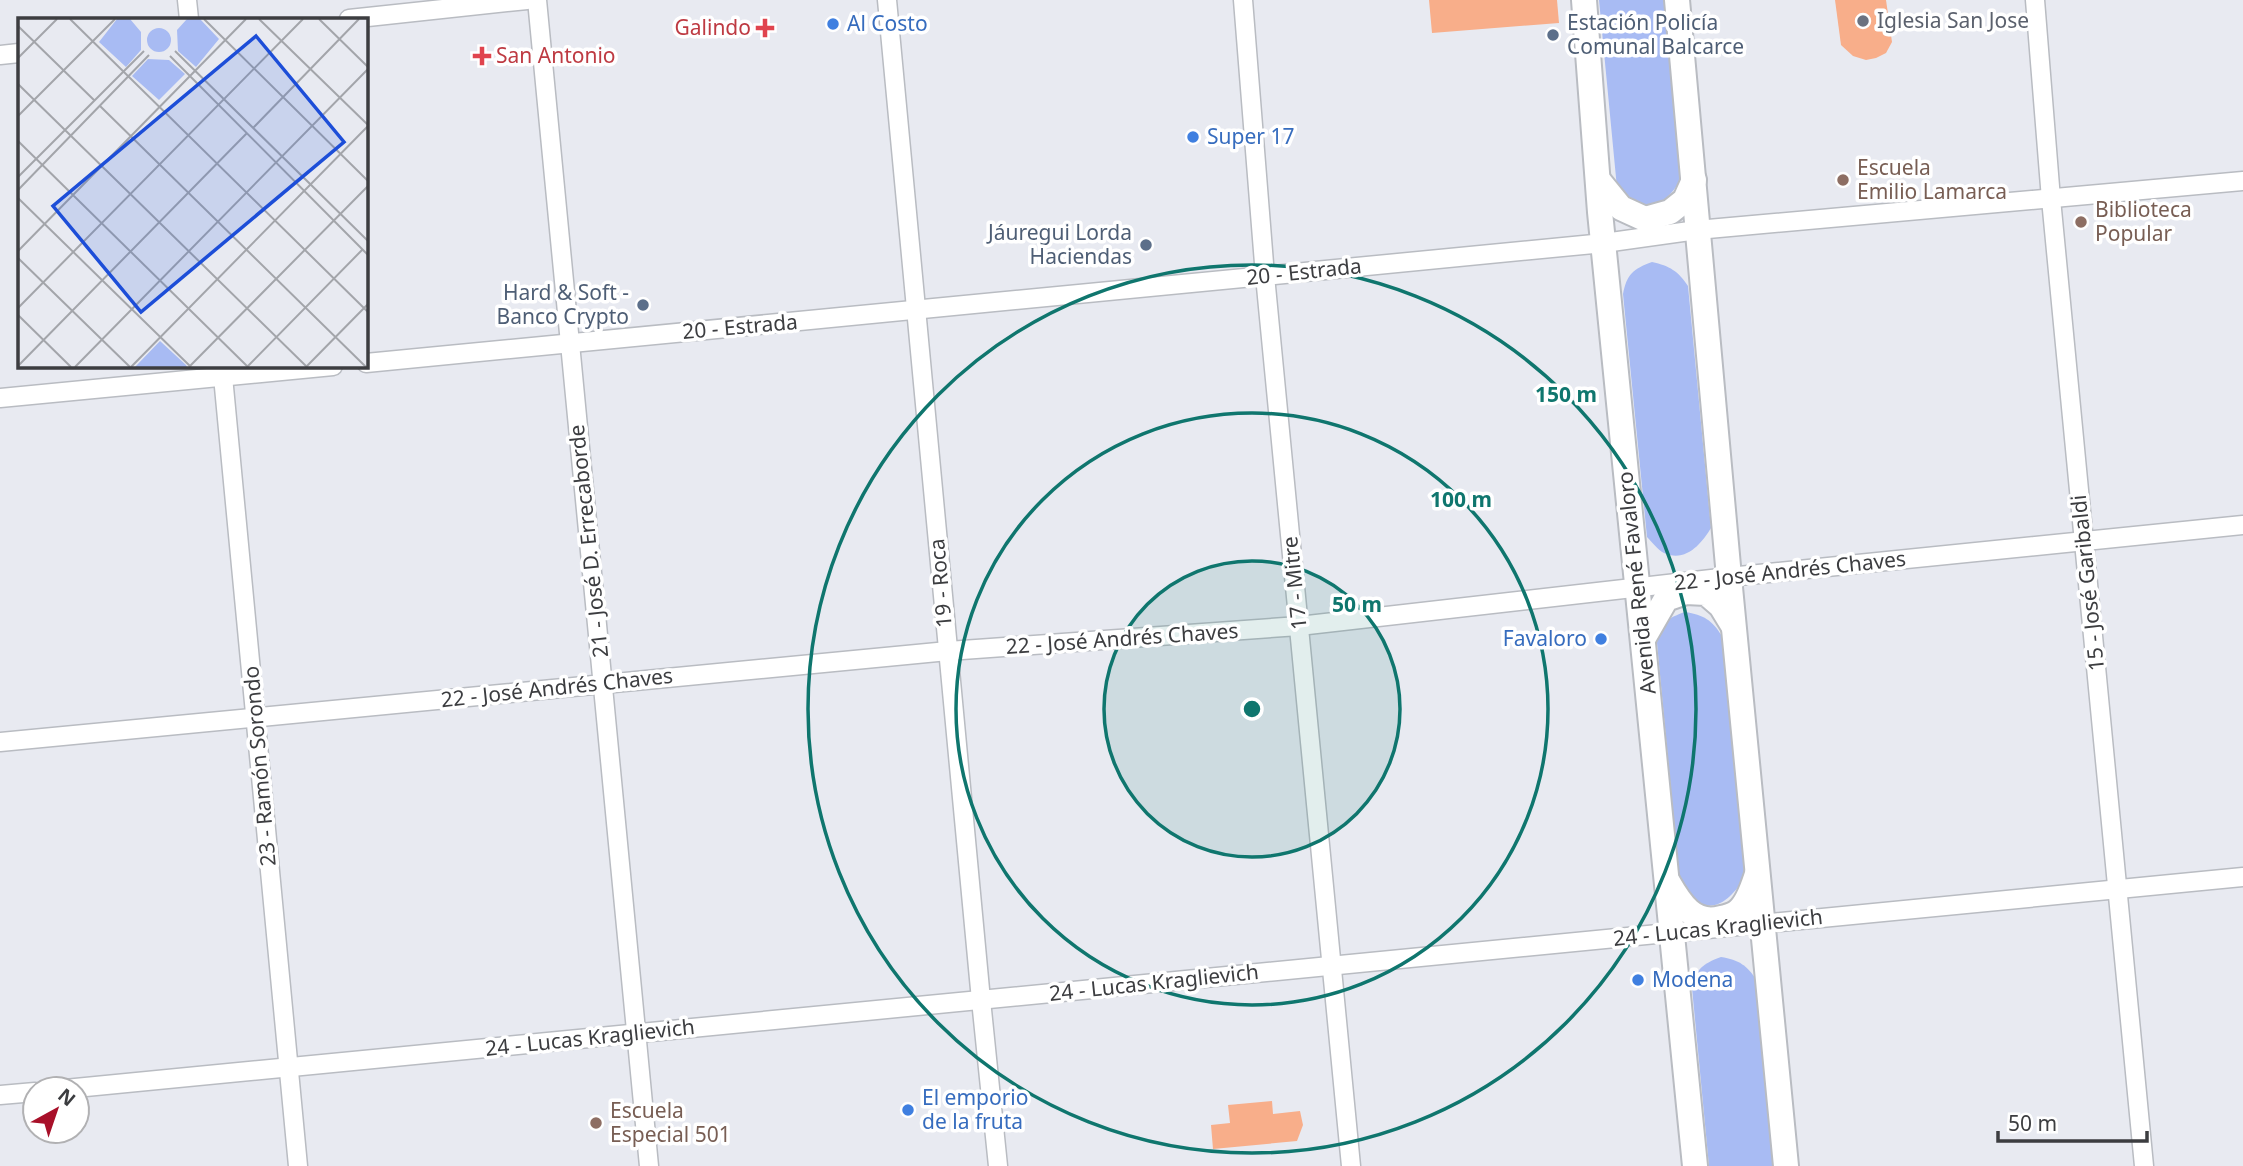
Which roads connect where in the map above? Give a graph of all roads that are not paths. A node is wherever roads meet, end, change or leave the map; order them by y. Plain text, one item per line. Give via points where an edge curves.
1 (187, 0) edge
2 (527, 0) edge
3 (537, 0) edge
4 (887, 0) edge
5 (1243, 0) edge
6 (1584, 0) edge
7 (1677, 0) edge
8 (2035, 0) edge
9 (189, 18) edge
10 (358, 18) edge
11 (18, 53) edge
12 (0, 55) edge
13 (1693, 180) junction
14 (1599, 181) junction
15 (2243, 181) edge
16 (2051, 199) junction
17 (1697, 230) junction
18 (1604, 243) junction
19 (1265, 275) junction
20 (915, 310) junction
21 (570, 343) junction
22 (368, 363) edge
23 (289, 368) edge
24 (222, 371) edge
25 (0, 398) edge
26 (2243, 525) edge
27 (2084, 541) junction
28 (1729, 577) junction
29 (1638, 588) junction
30 (1299, 626) junction
31 (1734, 628) junction
32 (1643, 639) junction
33 (948, 651) junction
34 (603, 684) junction
35 (256, 718) junction
36 (0, 743) edge
37 (1758, 874) junction
38 (2243, 877) edge
39 (1666, 879) junction
40 (2118, 890) junction
41 (1762, 924) junction
42 (1672, 933) junction
43 (1332, 966) junction
44 (981, 1000) junction
45 (637, 1034) junction
46 (289, 1067) junction
47 (91, 1086) edge
48 (21, 1093) edge
49 (0, 1095) edge
50 (298, 1166) edge
51 (649, 1166) edge
52 (999, 1166) edge
53 (1351, 1166) edge
54 (1695, 1166) edge
55 (1786, 1166) edge
56 (2144, 1166) edge

1 - 9 street
2 - 10 street
3 - 21 street, 21 - José D. Errecaborde
4 - 20 street, 19 - Roca
5 - 19 street, 17 - Mitre
6 - 14 main road, Avenida René Favaloro
7 - 13 main road
8 - 16 street, 15 - José Garibaldi
11 - 12 street
13 - 14 main road via 1685,200 1670,212 1645,219 1621,208
13 - 17 main road
14 - 18 main road, Avenida René Favaloro
15 - 16 street, 20 - Estrada
16 - 17 street, 20 - Estrada
16 - 27 street, 15 - José Garibaldi
17 - 18 street, 20 - Estrada
17 - 28 main road
18 - 19 street, 20 - Estrada
18 - 29 main road, Avenida René Favaloro
19 - 20 street, 20 - Estrada
19 - 30 street, 17 - Mitre
20 - 21 street, 20 - Estrada
20 - 33 street, 19 - Roca
21 - 22 street, 20 - Estrada
21 - 34 street, 21 - José D. Errecaborde
23 - 24 street
24 - 25 street
24 - 35 street, 23 - Ramón Sorondo
26 - 27 street, 22 - José Andrés Chaves
27 - 28 street, 22 - José Andrés Chaves
27 - 40 street, 15 - José Garibaldi
28 - 29 street, 22 - José Andrés Chaves
28 - 31 main road
29 - 30 street, 22 - José Andrés Chaves
29 - 32 main road, Avenida René Favaloro
30 - 33 street, 22 - José Andrés Chaves
30 - 43 street, 17 - Mitre
31 - 32 main road via 1721,606 1706,593 1686,592 1666,599
31 - 37 main road
32 - 39 main road, Avenida René Favaloro
33 - 34 street, 22 - José Andrés Chaves
33 - 44 street, 19 - Roca
34 - 35 street, 22 - José Andrés Chaves
34 - 45 street, 21 - José D. Errecaborde
35 - 36 street, 22 - José Andrés Chaves
35 - 46 street, 23 - Ramón Sorondo
37 - 39 main road via 1737,912 1717,919 1697,918 1682,905
37 - 41 main road
38 - 40 street, 24 - Lucas Kraglievich
39 - 42 main road, Avenida René Favaloro
40 - 41 street, 24 - Lucas Kraglievich
40 - 56 street, 15 - José Garibaldi
41 - 42 street, 24 - Lucas Kraglievich
41 - 55 main road
42 - 43 street, 24 - Lucas Kraglievich
42 - 54 main road, Avenida René Favaloro
43 - 44 street, 24 - Lucas Kraglievich
43 - 53 street, 17 - Mitre
44 - 45 street, 24 - Lucas Kraglievich
44 - 52 street, 19 - Roca
45 - 46 street, 24 - Lucas Kraglievich
45 - 51 street, 21 - José D. Errecaborde
46 - 47 street, 24 - Lucas Kraglievich
46 - 50 street, 23 - Ramón Sorondo
48 - 49 street

